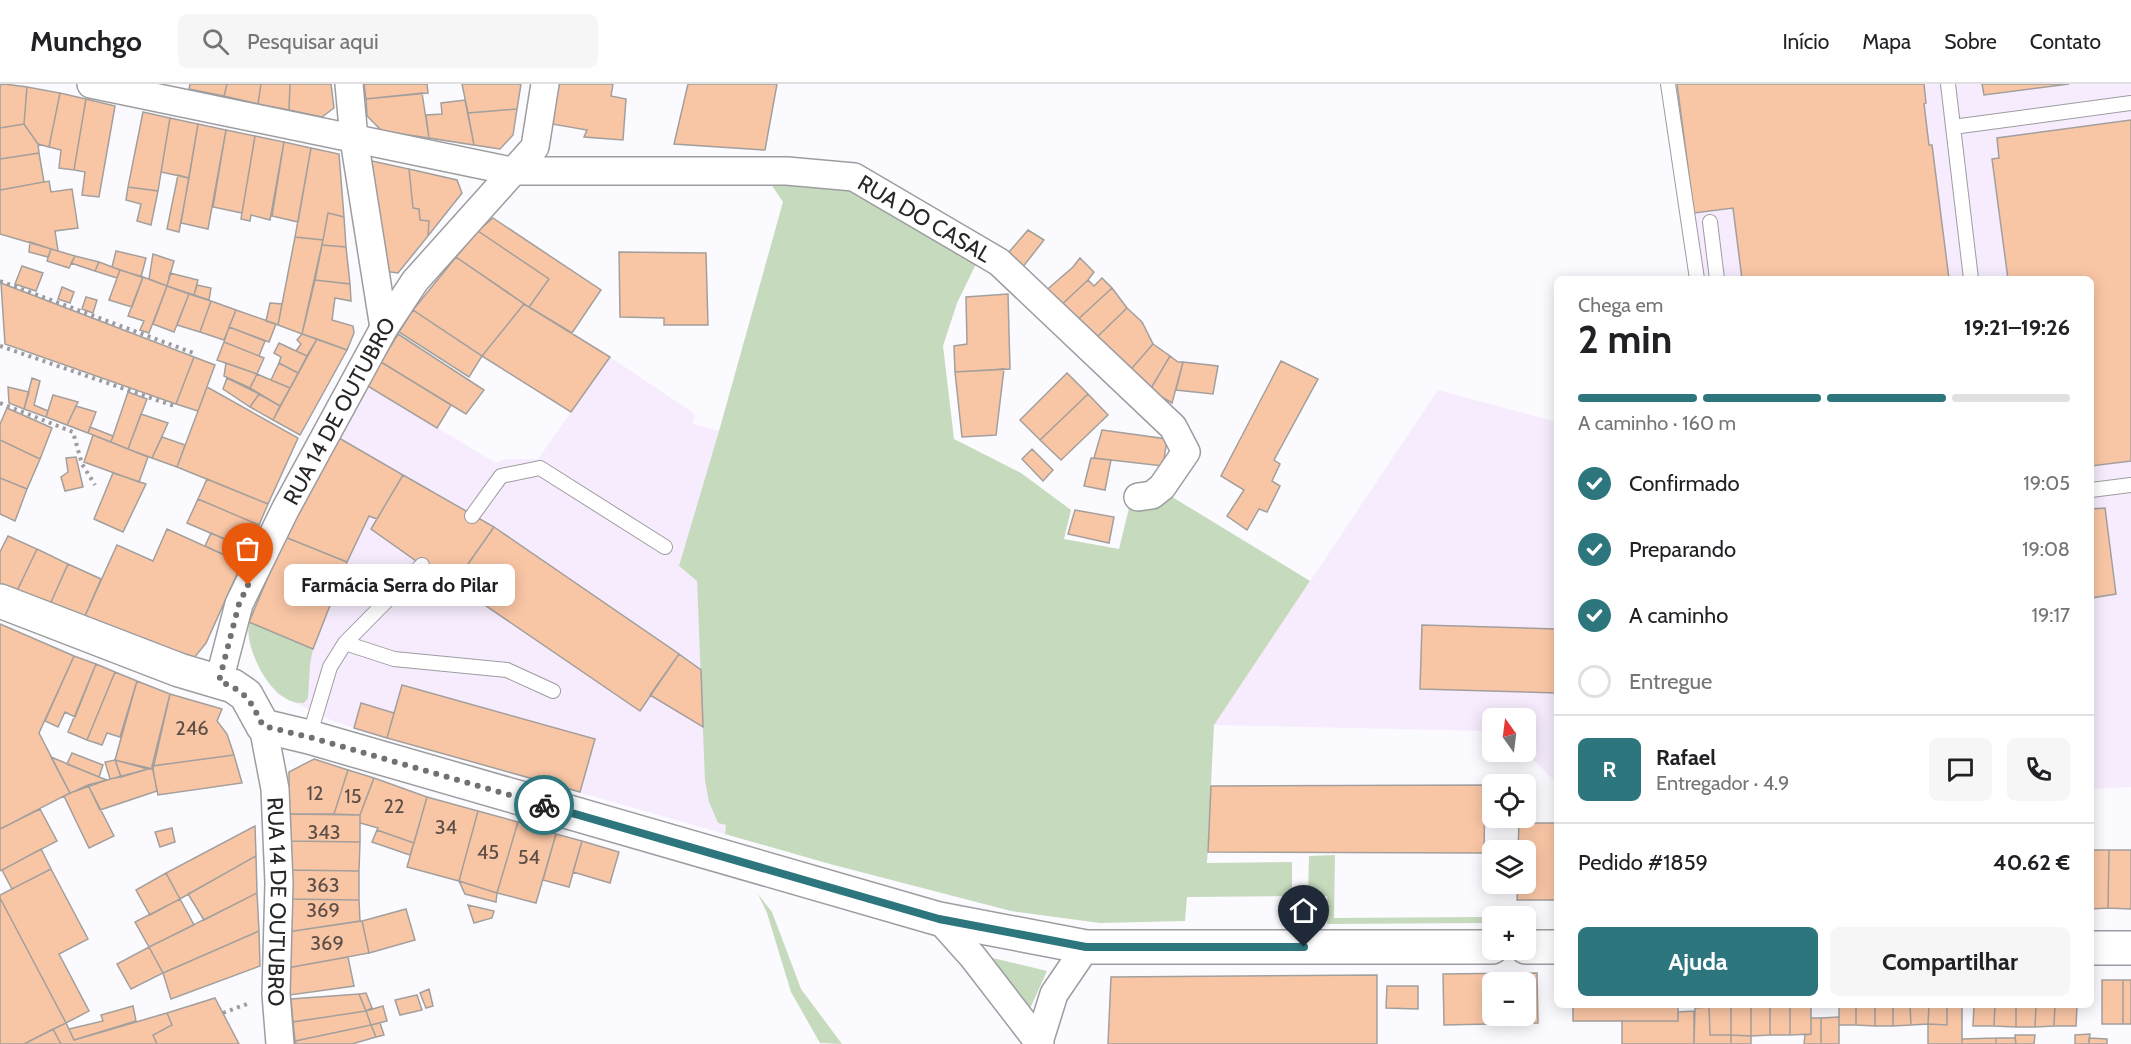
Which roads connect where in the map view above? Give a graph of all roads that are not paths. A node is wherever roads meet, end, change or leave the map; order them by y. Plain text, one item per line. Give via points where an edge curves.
1 (91, 84) edge
2 (349, 84) edge
3 (545, 84) edge
4 (1668, 84) edge
5 (1948, 84) edge
6 (2131, 103) edge
7 (1953, 127) junction
8 (354, 139) junction
9 (511, 171) junction
10 (1710, 222) dead end
11 (1697, 276) edge
12 (1717, 276) edge
13 (1971, 276) edge
14 (384, 328) junction
15 (2131, 485) edge
16 (2094, 490) edge
17 (1138, 497) dead end
18 (472, 516) dead end
19 (665, 547) dead end
20 (422, 565) dead end
21 (0, 601) edge
22 (345, 643) junction
23 (219, 681) junction
24 (553, 691) dead end
25 (263, 726) junction
26 (309, 737) junction
27 (939, 919) junction
28 (1086, 947) junction
29 (1482, 947) edge
30 (1536, 947) edge
31 (1554, 947) edge
32 (2094, 948) edge
33 (2131, 948) edge
34 (1040, 1043) edge
35 (280, 1044) edge

1 - 8 street
2 - 8 street
3 - 9 street, RUA 14 DE OUTUBRO via 536,147
4 - 11 lane
5 - 7 lane
6 - 7 lane
7 - 13 lane
8 - 9 street
8 - 14 street
9 - 14 street, RUA 14 DE OUTUBRO via 415,281
9 - 17 street, RUA DO CASAL via 787,171 854,177 999,262 1173,427 1186,452 1162,487 1152,495
10 - 12 lane
14 - 23 street, RUA 14 DE OUTUBRO via 239,604
15 - 16 lane
18 - 19 lane via 501,476 540,468
20 - 22 lane
21 - 23 street via 179,670
22 - 24 lane via 394,659 507,670
22 - 26 lane via 330,667
23 - 25 street, RUA 14 DE OUTUBRO via 246,695
25 - 26 street
25 - 35 street, RUA 14 DE OUTUBRO via 275,789 279,883 276,994
26 - 27 street
27 - 28 street
27 - 34 street
28 - 29 street
28 - 34 street via 1054,994
30 - 31 street
32 - 33 street

